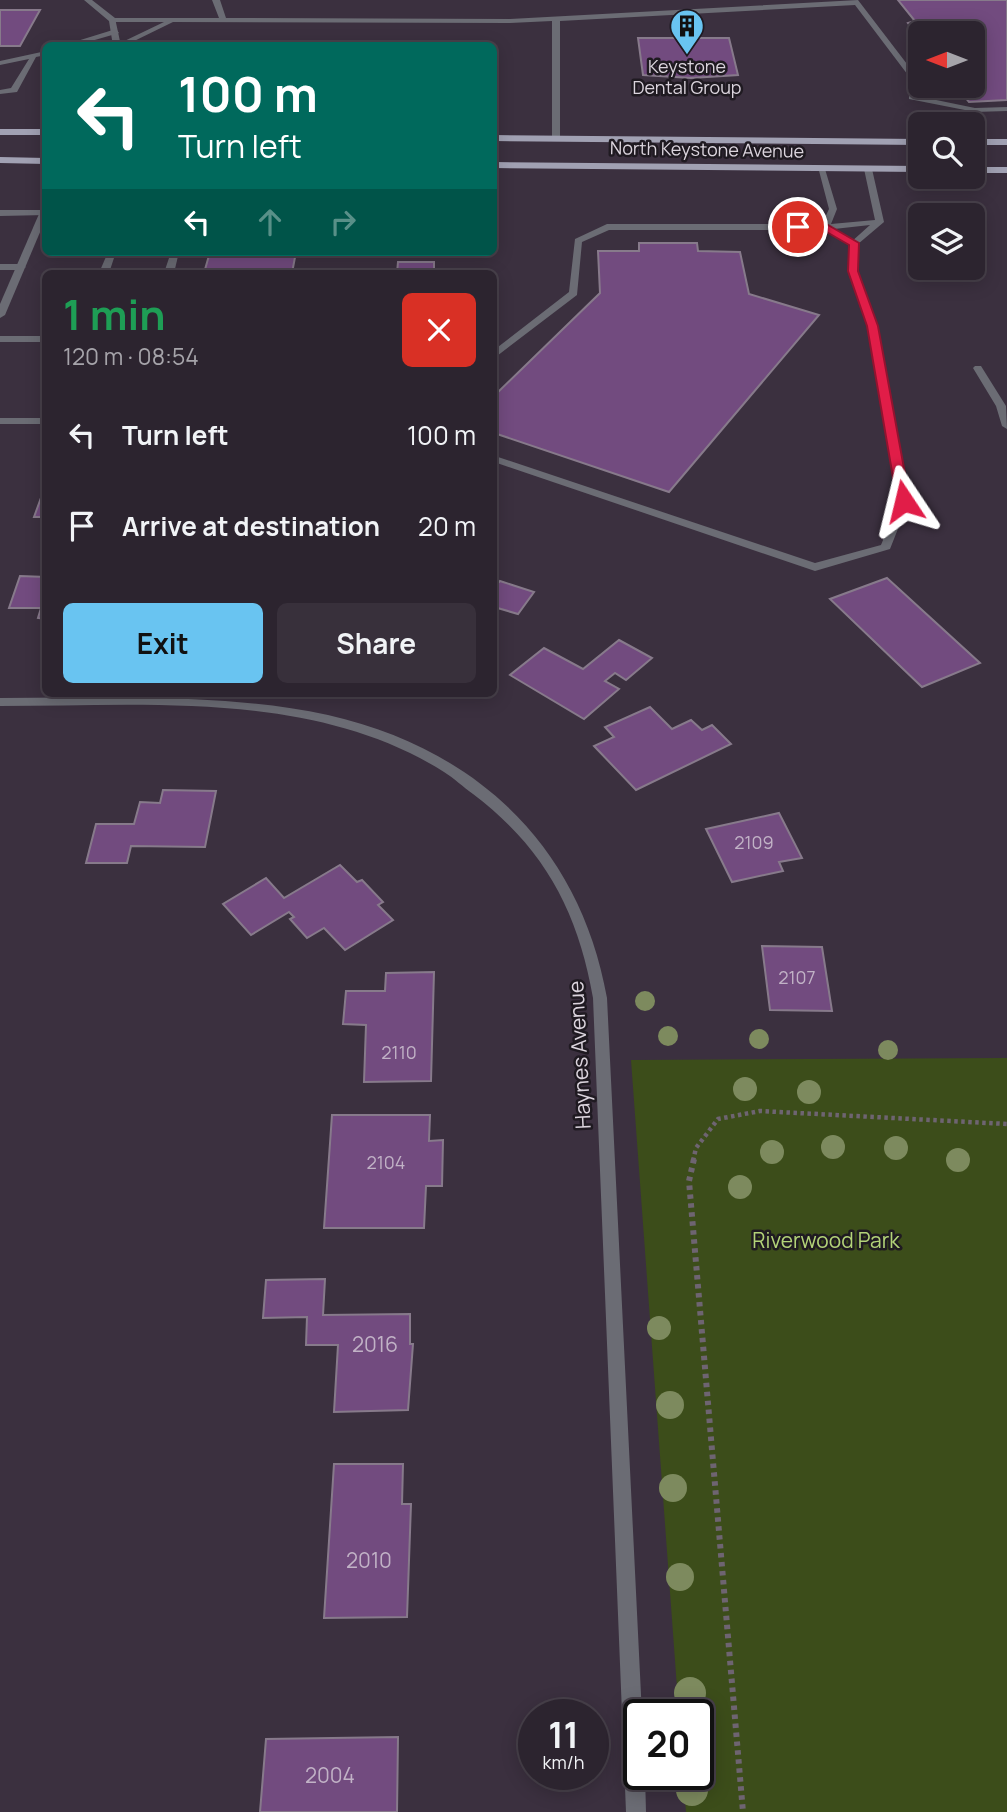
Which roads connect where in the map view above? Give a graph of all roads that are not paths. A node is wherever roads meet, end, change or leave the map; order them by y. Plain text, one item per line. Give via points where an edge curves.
1 (88, 0) edge
2 (216, 0) edge
3 (856, 2) edge
4 (556, 18) junction
5 (112, 20) junction
6 (174, 20) junction
7 (223, 20) junction
8 (116, 31) junction
9 (78, 42) edge
10 (117, 42) edge
11 (126, 42) edge
12 (42, 55) edge
13 (33, 58) junction
14 (0, 63) edge
15 (908, 69) edge
16 (0, 92) edge
17 (917, 98) edge
18 (1007, 109) edge
19 (0, 132) edge
20 (42, 132) edge
21 (497, 138) edge
22 (555, 138) junction
23 (908, 142) edge
24 (985, 142) edge
25 (1007, 142) edge
26 (0, 160) edge
27 (42, 160) edge
28 (497, 165) edge
29 (821, 169) junction
30 (868, 169) junction
31 (908, 169) edge
32 (985, 170) edge
33 (1007, 170) edge
34 (42, 210) edge
35 (0, 213) edge
36 (880, 222) junction
37 (41, 226) edge
38 (825, 227) junction
39 (854, 243) junction
40 (0, 267) edge
41 (20, 267) junction
42 (0, 315) edge
43 (0, 339) edge
44 (42, 339) edge
45 (497, 352) edge
46 (978, 368) dead end
47 (0, 421) edge
48 (42, 421) edge
49 (1007, 426) edge
50 (497, 460) edge
51 (0, 702) edge
52 (636, 1812) edge

1 - 5 street
2 - 7 street
3 - 4 street
3 - 15 street
4 - 7 street
4 - 22 street
5 - 6 street
5 - 8 street
6 - 7 street
6 - 11 street
8 - 9 street
8 - 10 street
12 - 13 street
13 - 14 street
13 - 16 street via 14,90
17 - 18 street via 975,110
19 - 20 main road
21 - 22 main road, North Keystone Avenue
22 - 23 main road, North Keystone Avenue
24 - 25 main road
26 - 27 main road
28 - 29 main road, North Keystone Avenue
29 - 30 main road, North Keystone Avenue
29 - 38 street via 833,209
30 - 31 main road, North Keystone Avenue
30 - 36 street
32 - 33 main road
34 - 35 street
36 - 38 street
36 - 39 street
37 - 41 street
38 - 39 street
38 - 45 street via 607,227 579,241 574,293
39 - 50 street via 853,271 873,326 904,501 886,547 815,567
40 - 41 street
41 - 42 street
43 - 44 street
46 - 49 street via 1001,406
47 - 48 street
51 - 52 street, Haynes Avenue via 230,704 289,710 363,728 432,757 476,786 529,834 560,877 591,949 600,998

